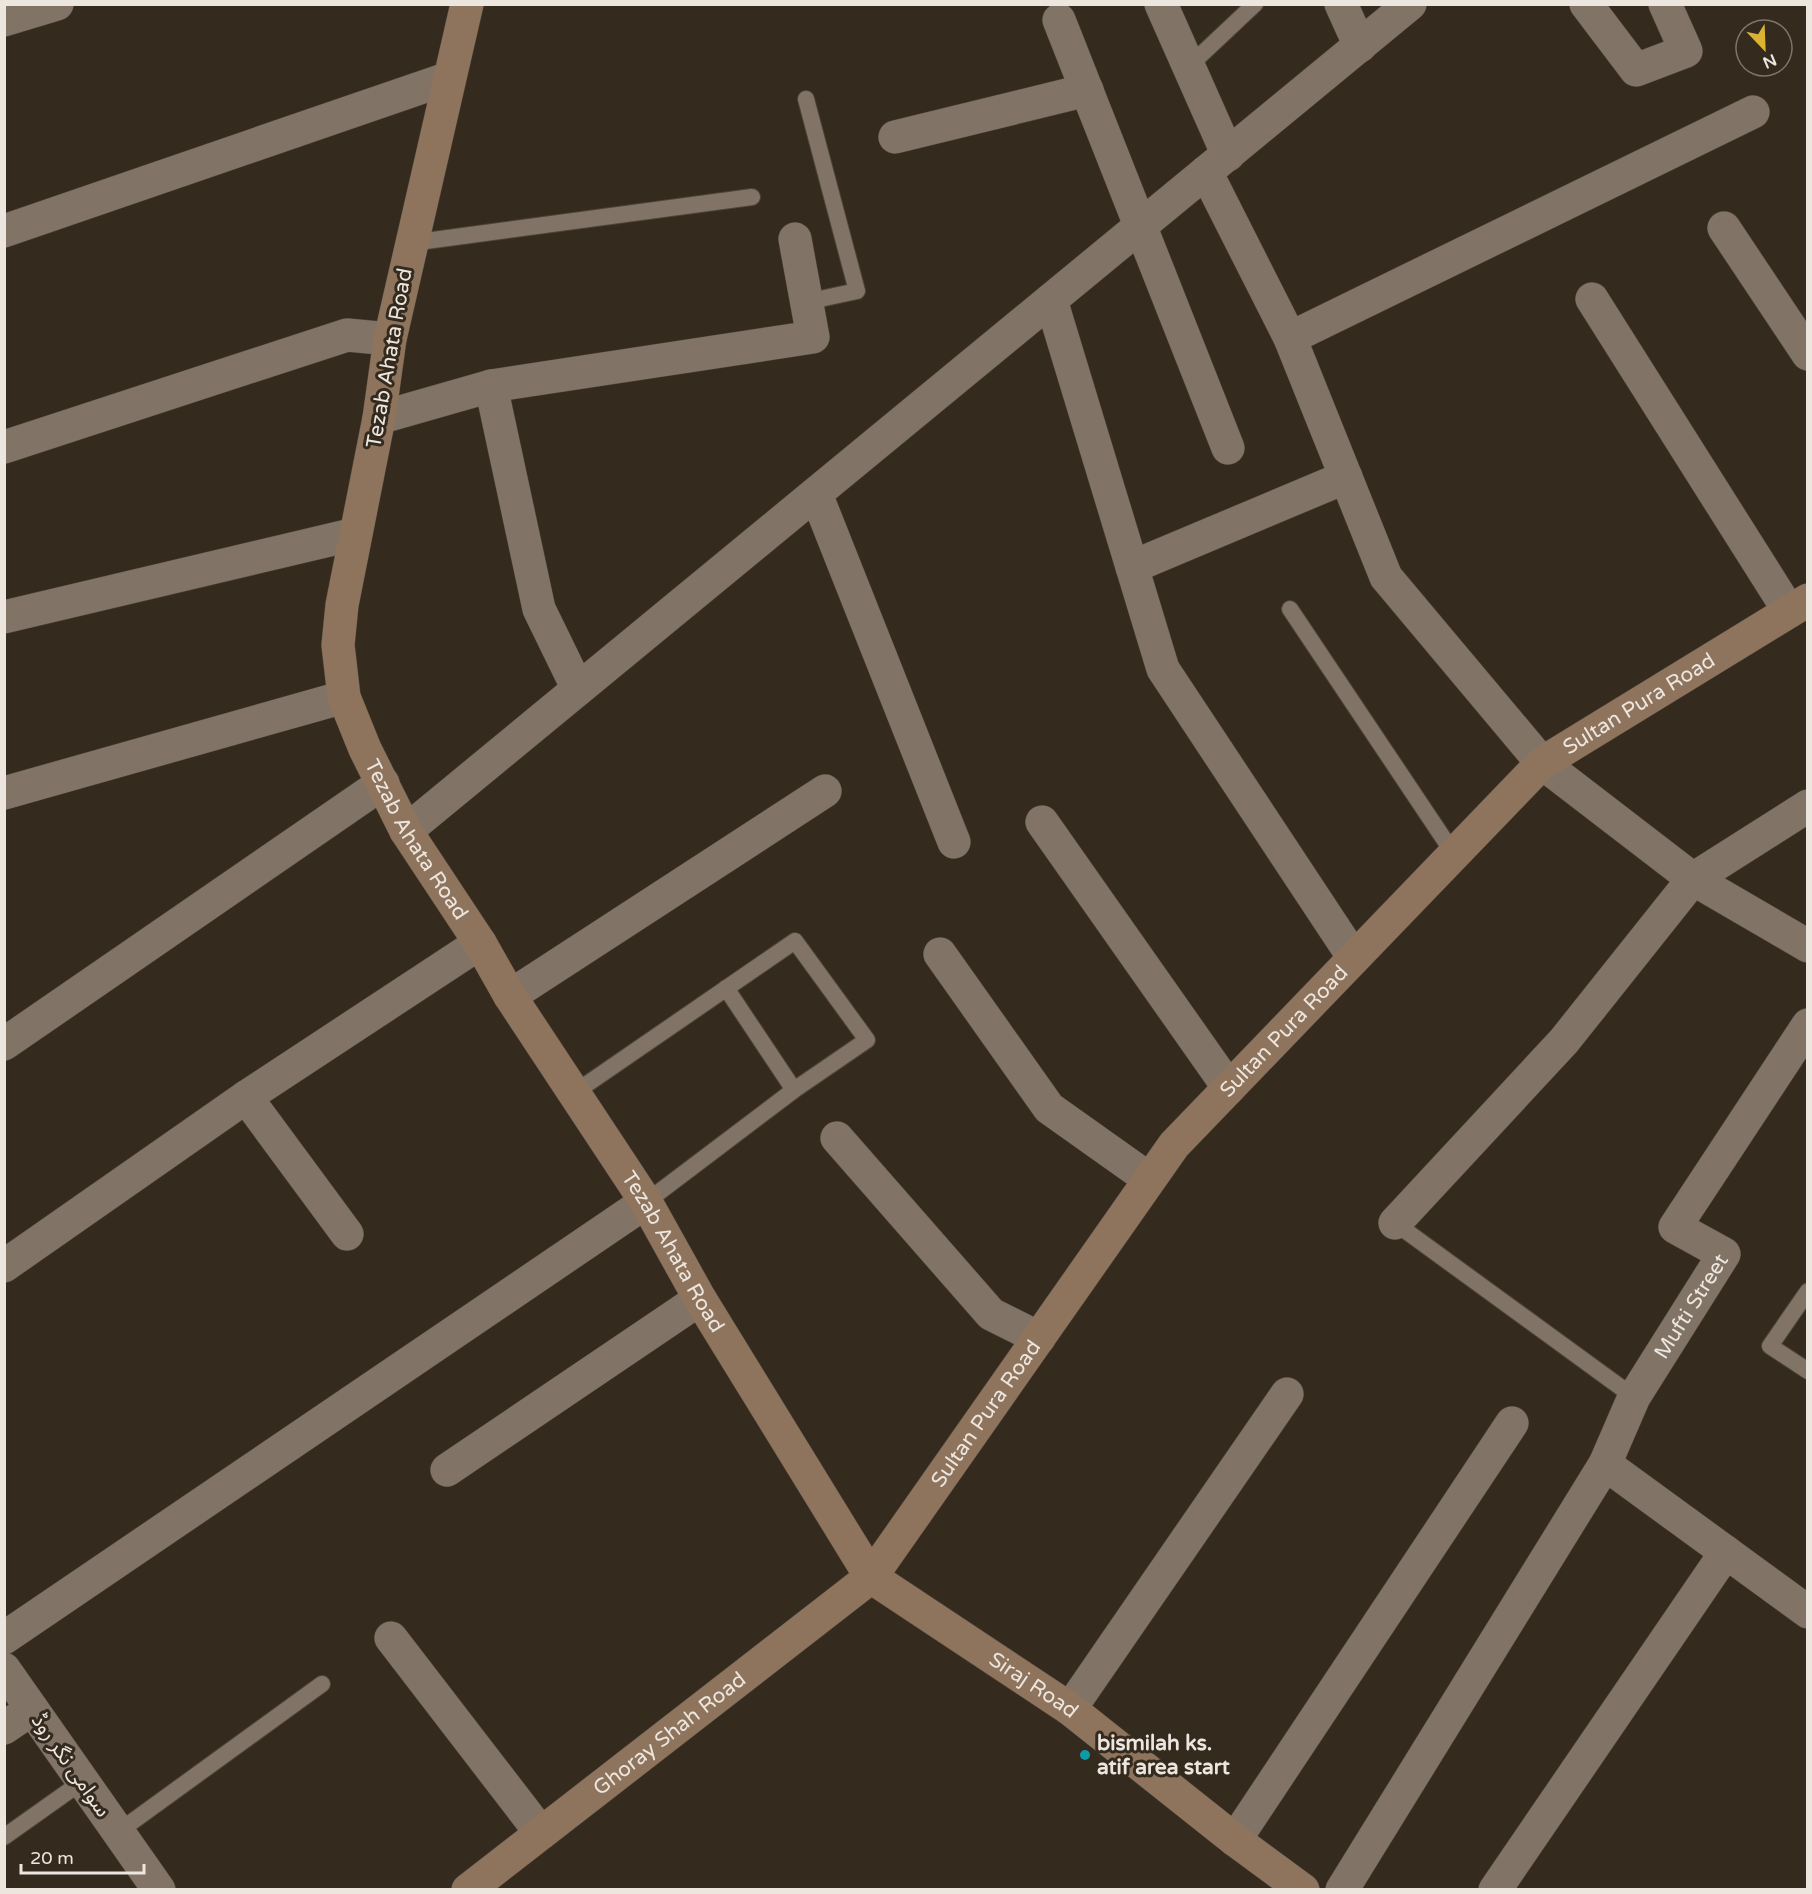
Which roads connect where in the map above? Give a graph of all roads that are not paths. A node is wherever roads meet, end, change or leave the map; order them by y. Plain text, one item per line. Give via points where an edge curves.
1 (57, 4) edge
2 (467, 4) edge
3 (1161, 4) edge
4 (1255, 4) edge
5 (1341, 4) edge
6 (1410, 4) edge
7 (1586, 4) edge
8 (1665, 4) edge
9 (13, 13) edge
10 (1059, 20) dead end
11 (1360, 46) junction
12 (1188, 67) junction
13 (449, 78) junction
14 (1087, 90) junction
15 (806, 99) dead end
16 (1753, 112) dead end
17 (895, 137) dead end
18 (1217, 164) junction
19 (752, 196) dead end
20 (1142, 226) junction
21 (1724, 228) dead end
22 (4, 231) edge
23 (795, 239) dead end
24 (411, 243) junction
25 (1592, 299) dead end
26 (1051, 300) junction
27 (806, 302) junction
28 (1290, 338) junction
29 (390, 339) junction
30 (1808, 354) edge
31 (491, 386) junction
32 (379, 418) junction
33 (4, 447) edge
34 (1228, 448) dead end
35 (1346, 477) junction
36 (816, 494) junction
37 (355, 534) junction
38 (1132, 567) junction
39 (1798, 605) edge
40 (1290, 609) dead end
41 (4, 617) edge
42 (578, 689) junction
43 (344, 697) junction
44 (1542, 763) junction
45 (383, 783) junction
46 (825, 791) dead end
47 (4, 793) edge
48 (1808, 806) edge
49 (1042, 822) dead end
50 (406, 831) junction
51 (954, 842) dead end
52 (1454, 854) junction
53 (1693, 879) junction
54 (480, 943) junction
55 (1808, 946) edge
56 (940, 954) dead end
57 (1354, 958) junction
58 (726, 988) junction
59 (510, 996) junction
60 (1808, 1025) edge
61 (4, 1044) edge
62 (1229, 1088) junction
63 (794, 1090) junction
64 (574, 1093) junction
65 (246, 1097) junction
66 (837, 1138) dead end
67 (1149, 1179) junction
68 (645, 1202) junction
69 (1395, 1223) joint
70 (347, 1234) dead end
71 (4, 1266) edge
72 (1808, 1292) edge
73 (700, 1299) junction
74 (1040, 1338) junction
75 (1808, 1371) edge
76 (1287, 1394) dead end
77 (1634, 1397) junction
78 (1512, 1423) dead end
79 (1605, 1464) junction
80 (447, 1470) dead end
81 (1726, 1552) junction
82 (871, 1577) junction
83 (1808, 1612) edge
84 (4, 1638) edge
85 (391, 1638) dead end
86 (4, 1669) edge
87 (322, 1684) dead end
88 (32, 1709) junction
89 (1070, 1709) junction
90 (4, 1728) edge
91 (83, 1781) junction
92 (118, 1832) junction
93 (540, 1833) junction
94 (4, 1837) edge
95 (1235, 1840) junction
96 (159, 1890) edge
97 (468, 1890) edge
98 (1303, 1890) edge
99 (1342, 1890) edge
100 (1495, 1890) edge

1 - 9 street
2 - 13 main road, Tezab Ahata Road
3 - 12 street
4 - 12 lane
5 - 11 street
6 - 11 street
7 - 8 street via 1636,70 1686,51
10 - 14 street
11 - 18 street
12 - 18 street
13 - 22 street
13 - 24 main road, Tezab Ahata Road
14 - 17 street
14 - 20 street
15 - 27 lane via 857,291
16 - 28 street
18 - 20 street
18 - 28 street
19 - 24 lane
20 - 26 street
20 - 34 street
21 - 30 street
23 - 27 street
24 - 29 main road, Tezab Ahata Road
25 - 39 street
26 - 36 street
26 - 38 street
27 - 31 street via 813,337
28 - 35 street
29 - 32 main road, Tezab Ahata Road
29 - 33 street via 347,335
31 - 32 street
31 - 42 street via 539,609
32 - 37 main road, Tezab Ahata Road
35 - 38 street
35 - 44 street via 1386,577
36 - 42 street
36 - 51 street
37 - 41 street
37 - 43 main road, Tezab Ahata Road via 338,645
38 - 57 street via 1163,669
39 - 44 main road, Sultan Pura Road
40 - 52 lane
42 - 50 street
43 - 45 main road, Tezab Ahata Road
43 - 47 street
44 - 52 main road, Sultan Pura Road
44 - 53 street
45 - 50 main road, Tezab Ahata Road
45 - 61 street
46 - 59 street
48 - 53 street
49 - 62 street
50 - 54 main road, Tezab Ahata Road
52 - 57 main road, Sultan Pura Road
53 - 55 street
53 - 69 street via 1564,1041
54 - 59 main road, Tezab Ahata Road
54 - 65 street
56 - 67 street via 1048,1108
57 - 62 main road, Sultan Pura Road
58 - 63 lane
58 - 63 lane via 795,941 867,1040
58 - 64 lane
59 - 64 main road, Tezab Ahata Road
60 - 77 street, Mufti Street via 1675,1227 1724,1254
62 - 67 main road, Sultan Pura Road via 1174,1145
63 - 68 lane
64 - 68 main road, Tezab Ahata Road
65 - 70 street
65 - 71 street
66 - 74 street via 991,1314
67 - 74 main road, Sultan Pura Road
68 - 73 main road, Tezab Ahata Road
68 - 84 street
69 - 77 lane
72 - 75 lane via 1770,1346
73 - 80 street
73 - 82 main road, Tezab Ahata Road
74 - 82 main road, Sultan Pura Road
76 - 89 street
77 - 79 street, Mufti Street
78 - 95 street
79 - 81 street
79 - 99 street, Mufti Street
81 - 83 street
81 - 100 street
82 - 89 main road, Siraj Road
82 - 93 main road, Ghoray Shah Road
85 - 93 street
86 - 88 street, سوامی نگر روڈ
87 - 92 lane
88 - 90 street
88 - 91 street, سوامی نگر روڈ
89 - 95 main road, Siraj Road
91 - 92 street, سوامی نگر روڈ
91 - 94 lane
92 - 96 street, سوامی نگر روڈ
93 - 97 main road, Ghoray Shah Road
95 - 98 main road, Siraj Road

